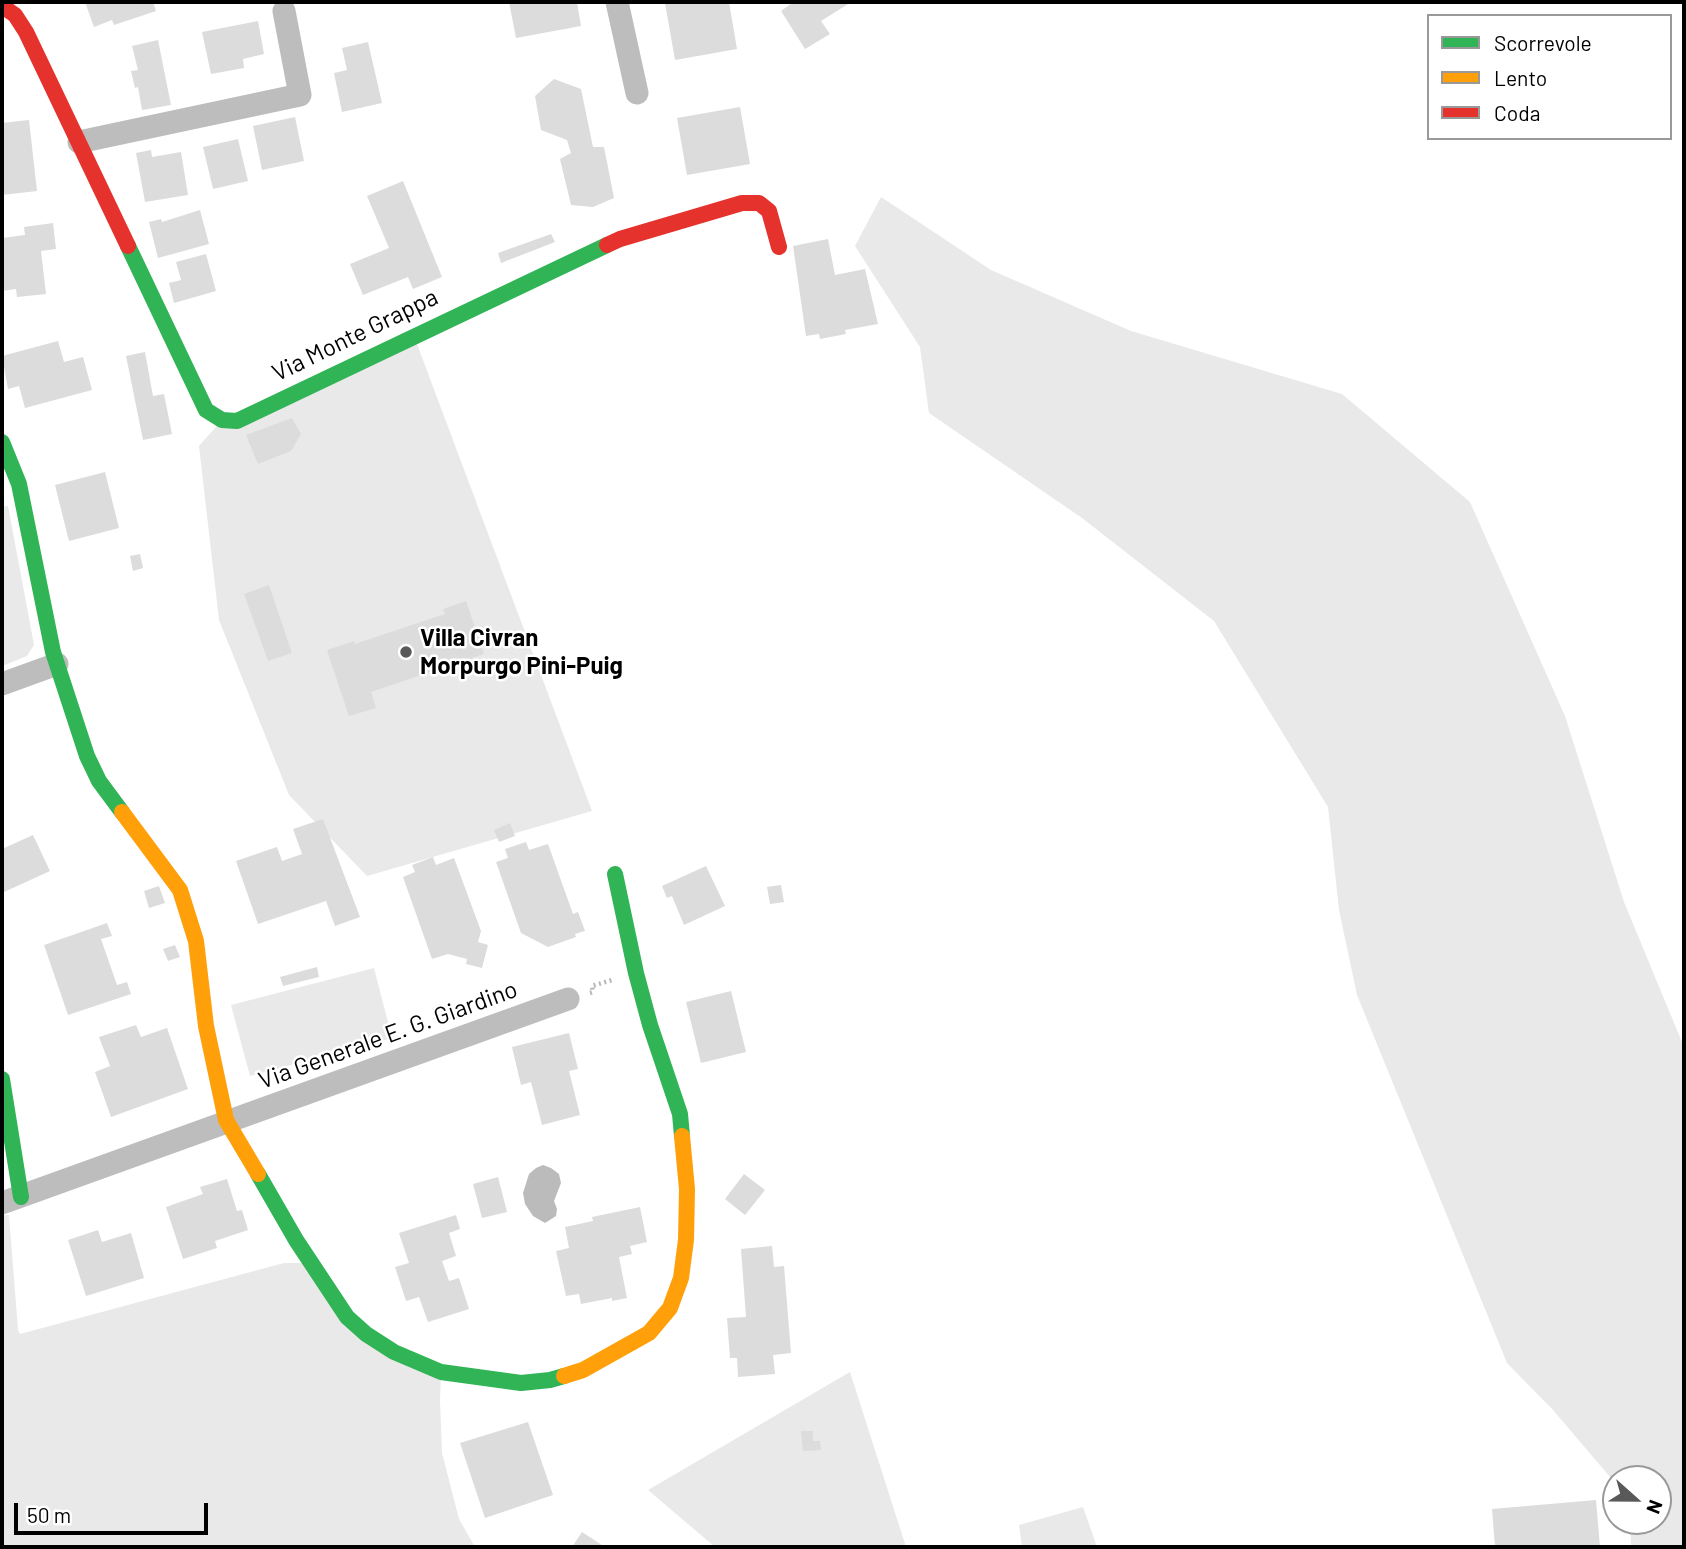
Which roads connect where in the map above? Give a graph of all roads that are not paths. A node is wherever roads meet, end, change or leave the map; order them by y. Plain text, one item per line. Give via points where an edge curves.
1 (617, 2) edge
2 (2, 6) edge
3 (285, 11) dead end
4 (637, 93) dead end
5 (79, 142) junction
6 (779, 247) dead end
7 (2, 442) edge
8 (57, 664) junction
9 (2, 684) edge
10 (615, 874) dead end
11 (568, 999) road end
12 (2, 1079) edge
13 (226, 1121) junction
14 (11, 1200) edge

1 - 4 street
2 - 5 street, Via Monte Grappa via 26,32
3 - 5 street via 300,95
5 - 6 street, Via Monte Grappa via 206,410 222,420 237,421 620,239 742,203 759,203 769,211
7 - 8 street via 19,484
8 - 9 street
8 - 13 street via 99,781 180,890 196,941 206,1026
10 - 13 street via 650,1026 680,1114 687,1189 681,1278 670,1308 649,1333 620,1352 583,1370 550,1380 521,1382 441,1371 394,1352 347,1317
11 - 13 street, Via Generale E. G. Giardino
12 - 14 street
13 - 14 street, Via Generale E. G. Giardino

